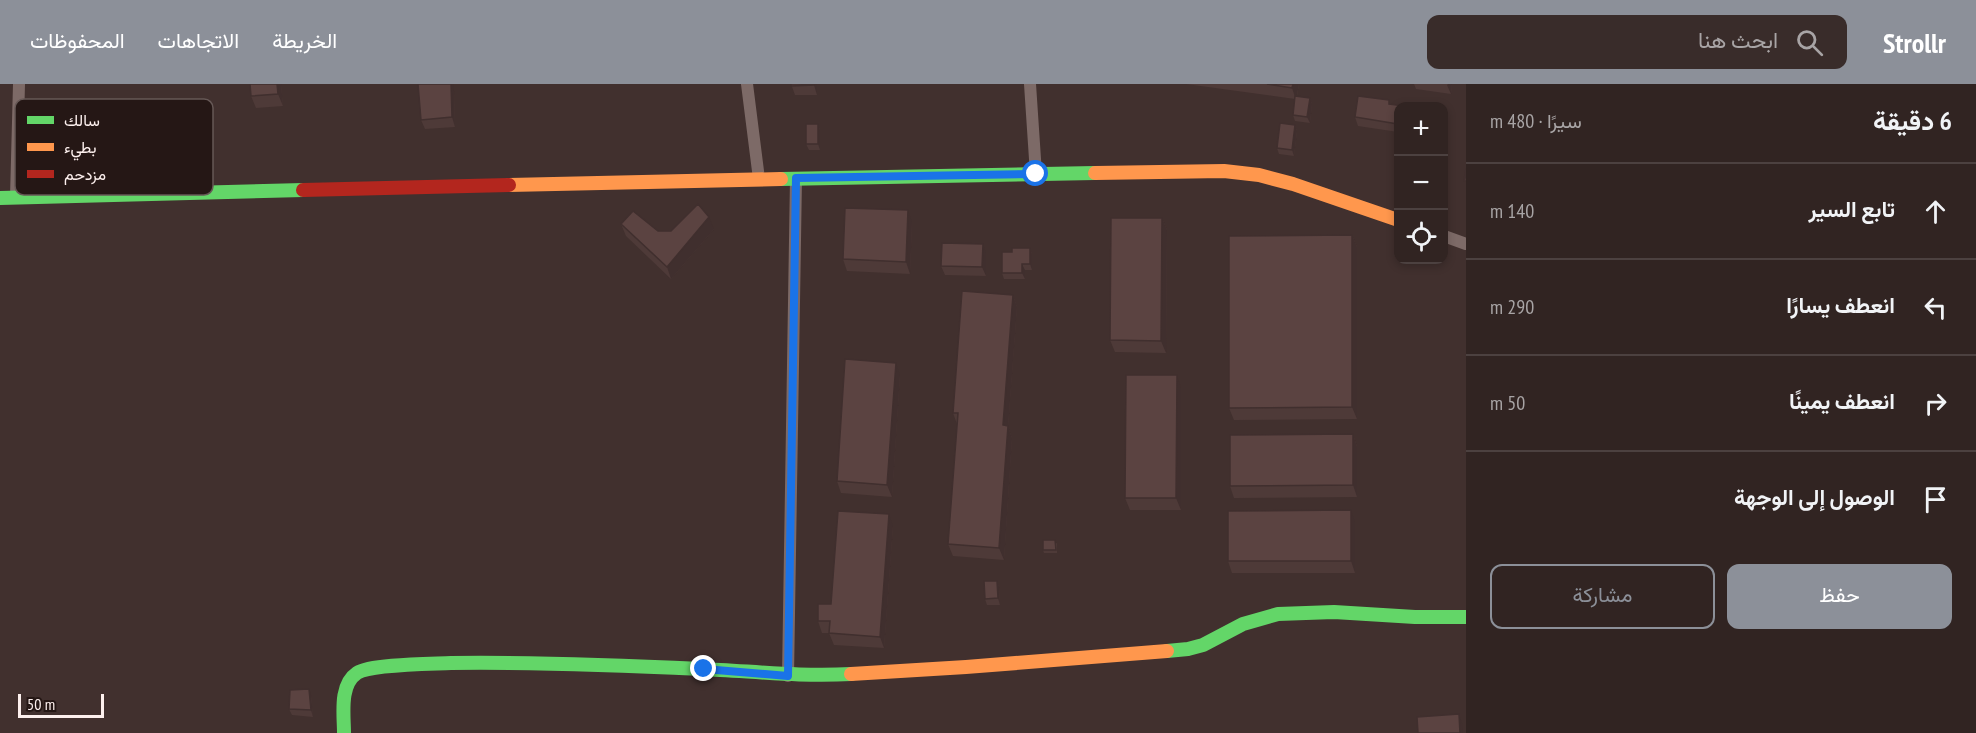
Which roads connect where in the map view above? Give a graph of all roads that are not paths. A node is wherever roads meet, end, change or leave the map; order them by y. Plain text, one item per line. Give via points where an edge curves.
1 (19, 84) edge
2 (747, 84) edge
3 (1030, 84) edge
4 (19, 99) edge
5 (1036, 174) junction
6 (796, 178) junction
7 (759, 179) junction
8 (213, 192) edge
9 (99, 195) edge
10 (16, 197) joint
11 (0, 198) edge
12 (1394, 219) edge
13 (1448, 238) edge
14 (1466, 244) edge
15 (1466, 617) edge
16 (788, 676) junction
17 (344, 733) edge

1 - 4 street
2 - 7 street
3 - 5 street
5 - 6 street
5 - 12 street via 1224,171 1259,175
6 - 7 street
6 - 16 street
7 - 8 street
9 - 10 street
10 - 11 street
13 - 14 street
15 - 16 street via 1288,613 1242,624 1188,649 966,667
16 - 17 street via 528,662 413,664 357,673 348,682 344,700

